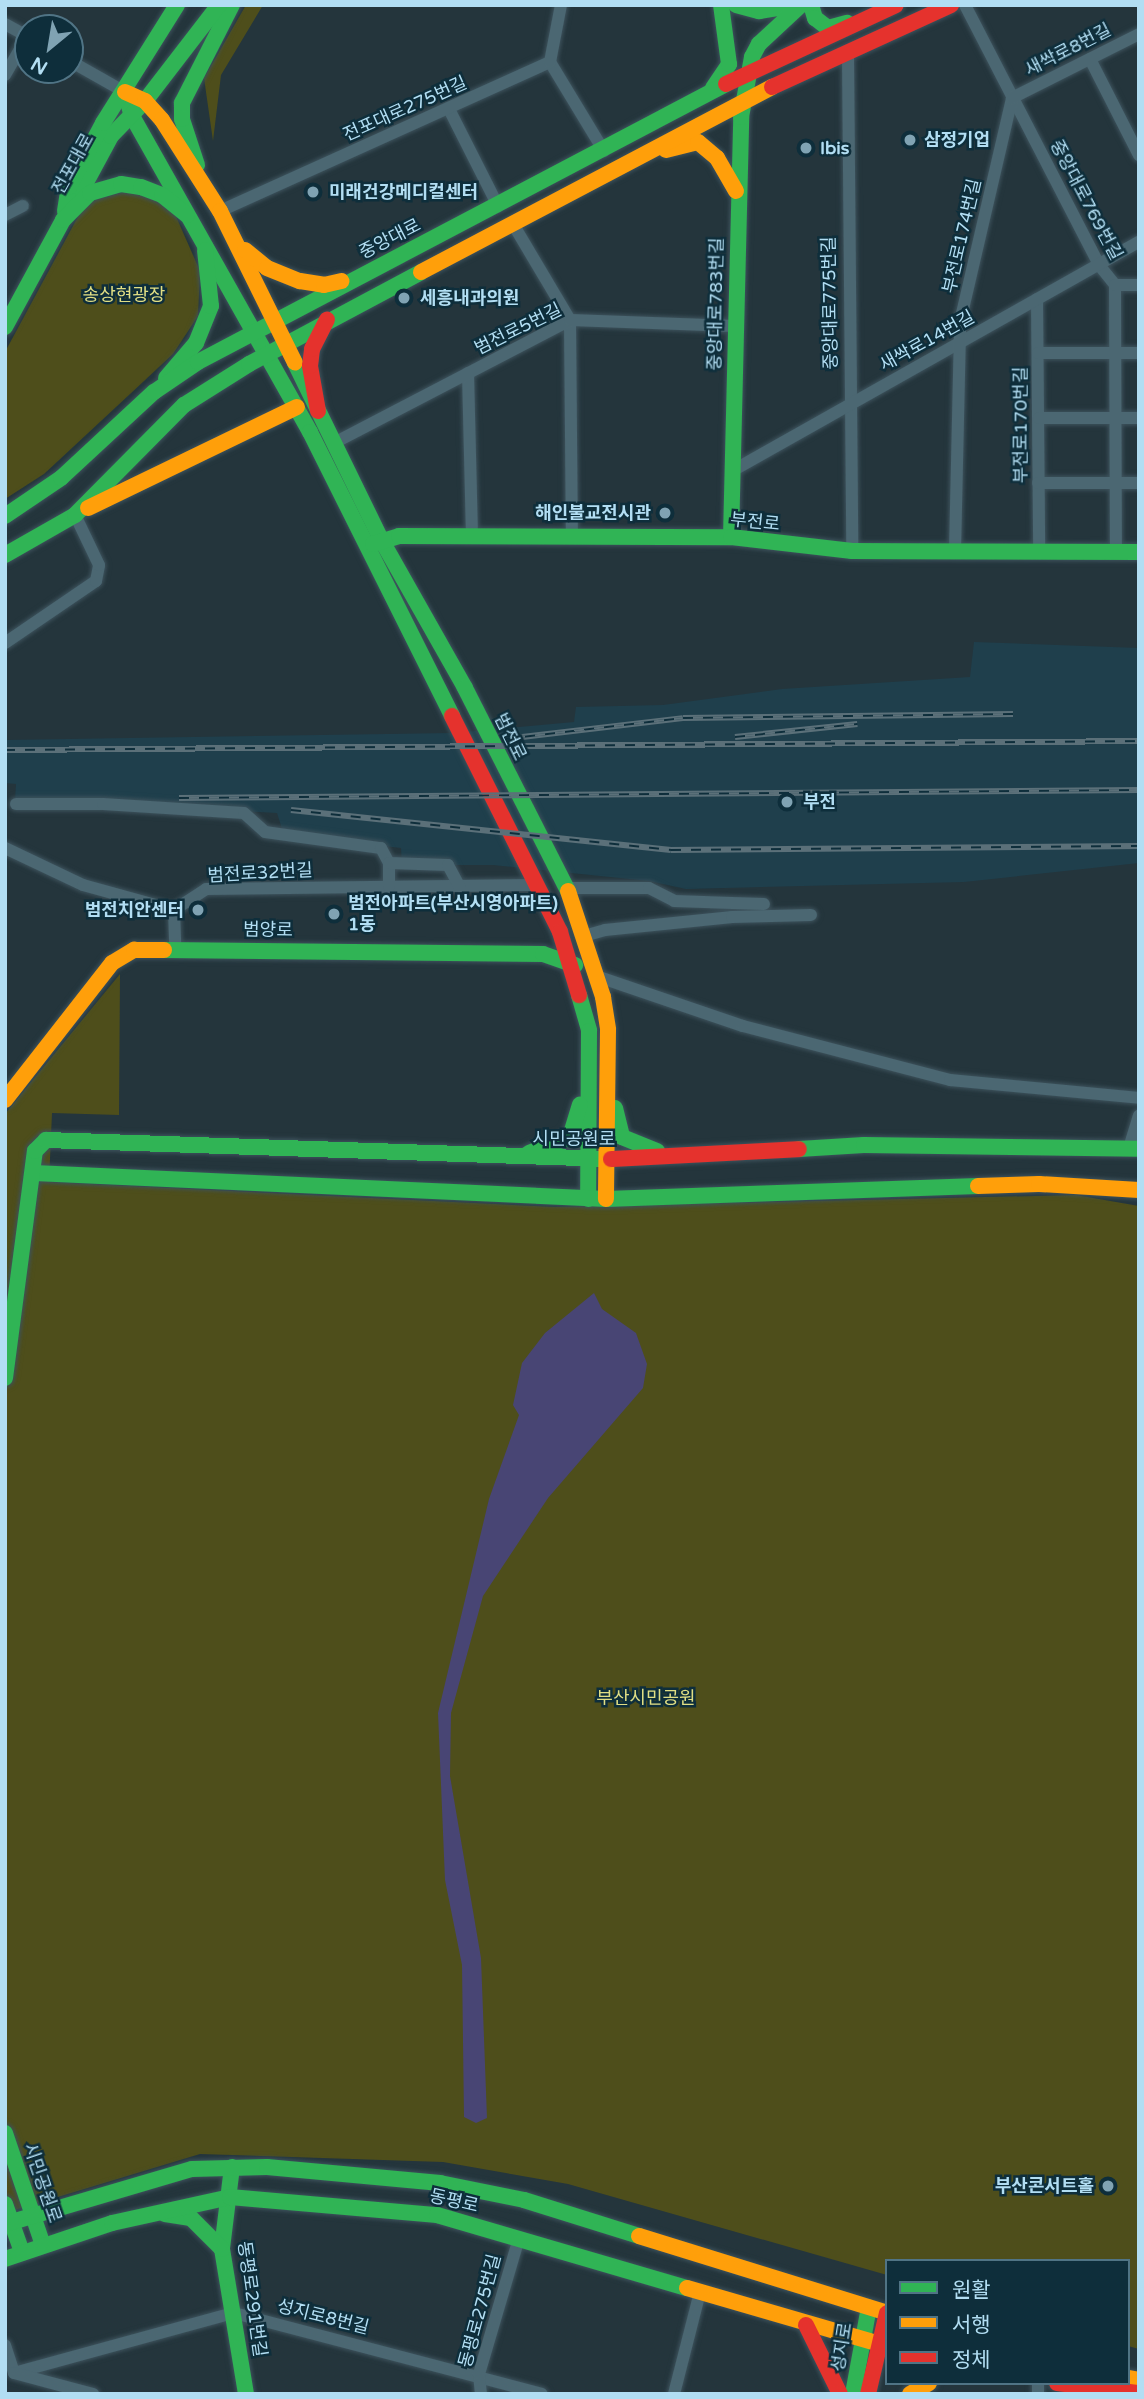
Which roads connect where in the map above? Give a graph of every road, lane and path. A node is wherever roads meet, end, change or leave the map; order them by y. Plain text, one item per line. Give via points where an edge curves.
1 (177, 5) edge
2 (219, 5) edge
3 (232, 5) edge
4 (561, 5) edge
5 (721, 5) edge
6 (736, 5) edge
7 (795, 5) edge
8 (801, 5) edge
9 (811, 5) edge
10 (896, 5) edge
11 (950, 5) edge
12 (965, 5) edge
13 (879, 14) junction
14 (1139, 34) edge
15 (848, 54) junction
16 (1090, 59) junction
17 (551, 62) junction
18 (84, 69) edge
19 (749, 72) junction
20 (710, 91) junction
21 (125, 92) junction
22 (1012, 98) junction
23 (145, 101) junction
24 (743, 101) junction
25 (449, 109) junction
26 (132, 116) junction
27 (604, 151) junction
28 (1139, 155) edge
29 (640, 156) junction
30 (197, 170) junction
31 (737, 194) junction
32 (23, 206) dead end
33 (498, 206) junction
34 (220, 211) junction
35 (5, 215) edge
36 (63, 220) junction
37 (513, 224) junction
38 (199, 229) junction
39 (234, 239) junction
40 (1139, 242) edge
41 (1099, 265) junction
42 (355, 279) junction
43 (1115, 285) junction
44 (1139, 285) edge
45 (1037, 299) junction
46 (327, 320) junction
47 (570, 320) junction
48 (277, 321) junction
49 (735, 326) junction
50 (5, 327) edge
51 (255, 332) junction
52 (287, 343) junction
53 (958, 344) junction
54 (1038, 353) junction
55 (1115, 353) junction
56 (267, 354) junction
57 (1139, 354) edge
58 (468, 373) junction
59 (154, 392) junction
60 (849, 405) junction
61 (297, 407) junction
62 (318, 411) junction
63 (1039, 418) junction
64 (1115, 418) junction
65 (1139, 418) edge
66 (334, 443) junction
67 (732, 471) junction
68 (1038, 483) junction
69 (1116, 483) junction
70 (1139, 483) edge
71 (75, 515) junction
72 (5, 516) edge
73 (472, 536) junction
74 (572, 536) junction
75 (731, 537) junction
76 (376, 543) junction
77 (852, 551) junction
78 (955, 551) junction
79 (1039, 552) junction
80 (1116, 552) junction
81 (1139, 552) edge
82 (5, 555) edge
83 (5, 643) edge
84 (16, 804) dead end
85 (5, 848) edge
86 (389, 863) junction
87 (533, 885) junction
88 (458, 886) junction
89 (390, 887) junction
90 (567, 888) junction
91 (764, 904) dead end
92 (174, 910) junction
93 (811, 915) dead end
94 (584, 936) junction
95 (175, 947) junction
96 (570, 962) junction
97 (596, 976) junction
98 (589, 1083) junction
99 (607, 1092) junction
100 (1139, 1098) edge
101 (5, 1100) edge
102 (1139, 1116) edge
103 (1134, 1148) edge
104 (676, 1156) junction
105 (522, 1157) junction
106 (588, 1158) junction
107 (606, 1159) junction
108 (34, 1173) junction
109 (1139, 1190) edge
110 (588, 1199) junction
111 (607, 1199) junction
112 (5, 1378) edge
113 (5, 2133) edge
114 (232, 2167) junction
115 (230, 2197) junction
116 (5, 2204) edge
117 (156, 2211) junction
118 (33, 2215) junction
119 (8, 2222) edge
120 (519, 2238) junction
121 (43, 2245) junction
122 (222, 2249) junction
123 (22, 2252) junction
124 (5, 2259) edge
125 (700, 2292) junction
126 (869, 2307) junction
127 (885, 2312) edge
128 (234, 2313) junction
129 (806, 2325) junction
130 (863, 2340) junction
131 (5, 2345) edge
132 (884, 2345) edge
133 (14, 2372) junction
134 (479, 2374) junction
135 (926, 2385) edge
136 (1053, 2385) edge
137 (1073, 2385) edge
138 (1139, 2393) edge
139 (93, 2394) edge
140 (246, 2394) edge
141 (481, 2394) edge
142 (542, 2394) edge
143 (674, 2394) edge
144 (840, 2394) edge
145 (853, 2394) edge
146 (868, 2394) edge
147 (910, 2394) edge
148 (1086, 2394) edge

1 - 21 main road, 전포대로
2 - 23 main road, 전포대로
3 - 30 main road via 182,103 182,119 197,152
4 - 17 street
5 - 20 main road via 729,64
6 - 7 main road via 759,11
8 - 19 main road, 중앙대로783번길 via 759,44
9 - 13 main road via 814,18 828,28
10 - 13 main road, 중앙대로
11 - 15 main road
12 - 22 street, 중앙대로769번길
13 - 19 main road, 중앙대로
14 - 16 street, 새싹로8번길
15 - 24 main road
15 - 60 street, 중앙대로775번길
16 - 22 street, 새싹로8번길
16 - 28 street
17 - 25 street, 전포대로275번길
17 - 27 street
18 - 21 street
19 - 20 main road, 중앙대로
19 - 24 main road, 중앙대로783번길
20 - 27 main road, 중앙대로
21 - 23 main road
21 - 26 main road
21 - 36 main road, 전포대로 via 69,187
22 - 41 street, 중앙대로769번길
22 - 53 street, 부전로174번길
23 - 26 main road, 전포대로
23 - 30 main road
24 - 29 main road
24 - 31 main road, 중앙대로783번길
25 - 33 street
25 - 34 street, 전포대로275번길
26 - 36 main road, 전포대로 via 111,136
26 - 38 main road
27 - 33 main road, 중앙대로
29 - 31 main road via 698,142 717,158
29 - 37 main road
30 - 34 main road
31 - 49 main road, 중앙대로783번길
32 - 35 street
33 - 42 main road, 중앙대로
34 - 39 main road
36 - 38 main road via 90,193 121,184 162,195
36 - 50 main road
37 - 46 main road
37 - 47 street
38 - 51 main road
38 - 59 main road via 211,306 196,343
39 - 42 main road via 267,268 300,281 324,285
39 - 48 main road
40 - 41 street, 새싹로14번길
41 - 43 street, 중앙대로769번길
41 - 45 street, 새싹로14번길
42 - 48 main road, 중앙대로
43 - 44 street
43 - 55 street, 중앙대로769번길
45 - 53 street, 새싹로14번길
45 - 54 street, 부전로170번길
46 - 52 main road
46 - 62 main road via 312,349 310,366
47 - 49 street, 범전로5번길
47 - 58 street, 범전로5번길
47 - 74 street
48 - 51 main road, 중앙대로
48 - 52 main road, 범전로
49 - 67 main road, 중앙대로783번길
51 - 56 main road, 범전로
51 - 59 main road, 중앙대로
52 - 56 main road
52 - 62 main road, 범전로
53 - 60 street, 새싹로14번길
53 - 78 street, 부전로174번길
54 - 55 street
54 - 63 street, 부전로170번길
55 - 57 street
55 - 64 street, 중앙대로769번길
56 - 61 main road, 범전로
56 - 71 main road via 184,405
58 - 66 street, 범전로5번길
58 - 73 street
59 - 72 main road, 중앙대로 via 61,478
60 - 67 street, 새싹로14번길
60 - 77 street, 중앙대로775번길
61 - 71 main road
61 - 76 main road, 범전로
62 - 66 main road, 범전로
63 - 64 street
63 - 68 street, 부전로170번길
64 - 65 street
64 - 69 street, 중앙대로769번길
66 - 76 main road, 범전로
67 - 75 main road, 중앙대로783번길
68 - 69 street
68 - 79 street, 부전로170번길
69 - 70 street
69 - 80 street, 중앙대로769번길
71 - 82 main road
71 - 83 street via 99,565 96,581
73 - 74 main road, 부전로
73 - 76 main road, 부전로 via 399,536
74 - 75 main road, 부전로
75 - 77 main road, 부전로
76 - 87 main road, 범전로
76 - 90 main road, 범전로 via 465,688
77 - 78 main road, 부전로
78 - 79 main road, 부전로
79 - 80 main road, 부전로
80 - 81 main road, 부전로
84 - 86 street via 244,813 265,832 381,848
85 - 92 street via 83,885
86 - 88 street via 448,865
86 - 89 street
87 - 88 street, 범전로32번길
87 - 96 main road, 범전로 via 549,908
88 - 89 street, 범전로32번길
89 - 92 street, 범전로32번길 via 206,889
90 - 91 street via 649,888 674,901
90 - 94 main road, 범전로
92 - 95 street
93 - 94 street via 732,917
94 - 97 main road, 범전로
95 - 96 main road, 범양로 via 543,954
95 - 101 main road, 범양로 via 134,950 112,963
96 - 97 main road, 범양로
96 - 98 main road, 범전로 via 589,1031
97 - 99 main road, 범전로 via 608,1030
97 - 100 street via 743,1026 950,1080
98 - 105 main road via 570,1137
98 - 106 main road, 범전로
99 - 104 main road via 622,1138
99 - 107 main road, 범전로
102 - 103 street
103 - 104 main road, 시민공원로 via 864,1146
104 - 107 main road, 시민공원로
105 - 106 main road, 시민공원로
105 - 108 main road, 시민공원로 via 46,1140 36,1151
106 - 107 main road, 시민공원로
106 - 110 main road, 범전로
107 - 111 main road, 범전로
108 - 110 main road
108 - 112 main road, 시민공원로
109 - 111 main road via 1038,1184
110 - 111 main road
113 - 118 main road, 시민공원로
114 - 115 main road, 동평로291번길
114 - 118 main road, 동평로 via 192,2169
114 - 126 main road, 동평로 via 358,2175 486,2191
115 - 117 main road, 동평로
115 - 120 main road, 동평로 via 438,2215
115 - 122 main road, 동평로291번길
116 - 119 main road
117 - 121 main road, 동평로
117 - 122 main road via 191,2218
118 - 119 main road, 동평로
118 - 121 main road, 시민공원로
119 - 123 main road
120 - 125 main road, 동평로
120 - 134 street, 동평로275번길
121 - 123 main road, 동평로
122 - 128 main road, 동평로291번길
123 - 124 main road, 동평로
125 - 129 main road, 동평로
125 - 143 street
126 - 127 main road, 동평로
126 - 130 main road, 성지로
128 - 133 street, 성지로8번길
128 - 134 street, 성지로8번길
128 - 140 main road, 동평로291번길
129 - 130 main road, 동평로
129 - 144 main road
130 - 132 main road, 동평로
130 - 145 main road, 성지로
131 - 133 street
132 - 146 main road, 성지로
133 - 139 street
134 - 141 street, 동평로275번길
134 - 142 street, 성지로8번길
135 - 147 main road
136 - 148 main road
137 - 138 main road

